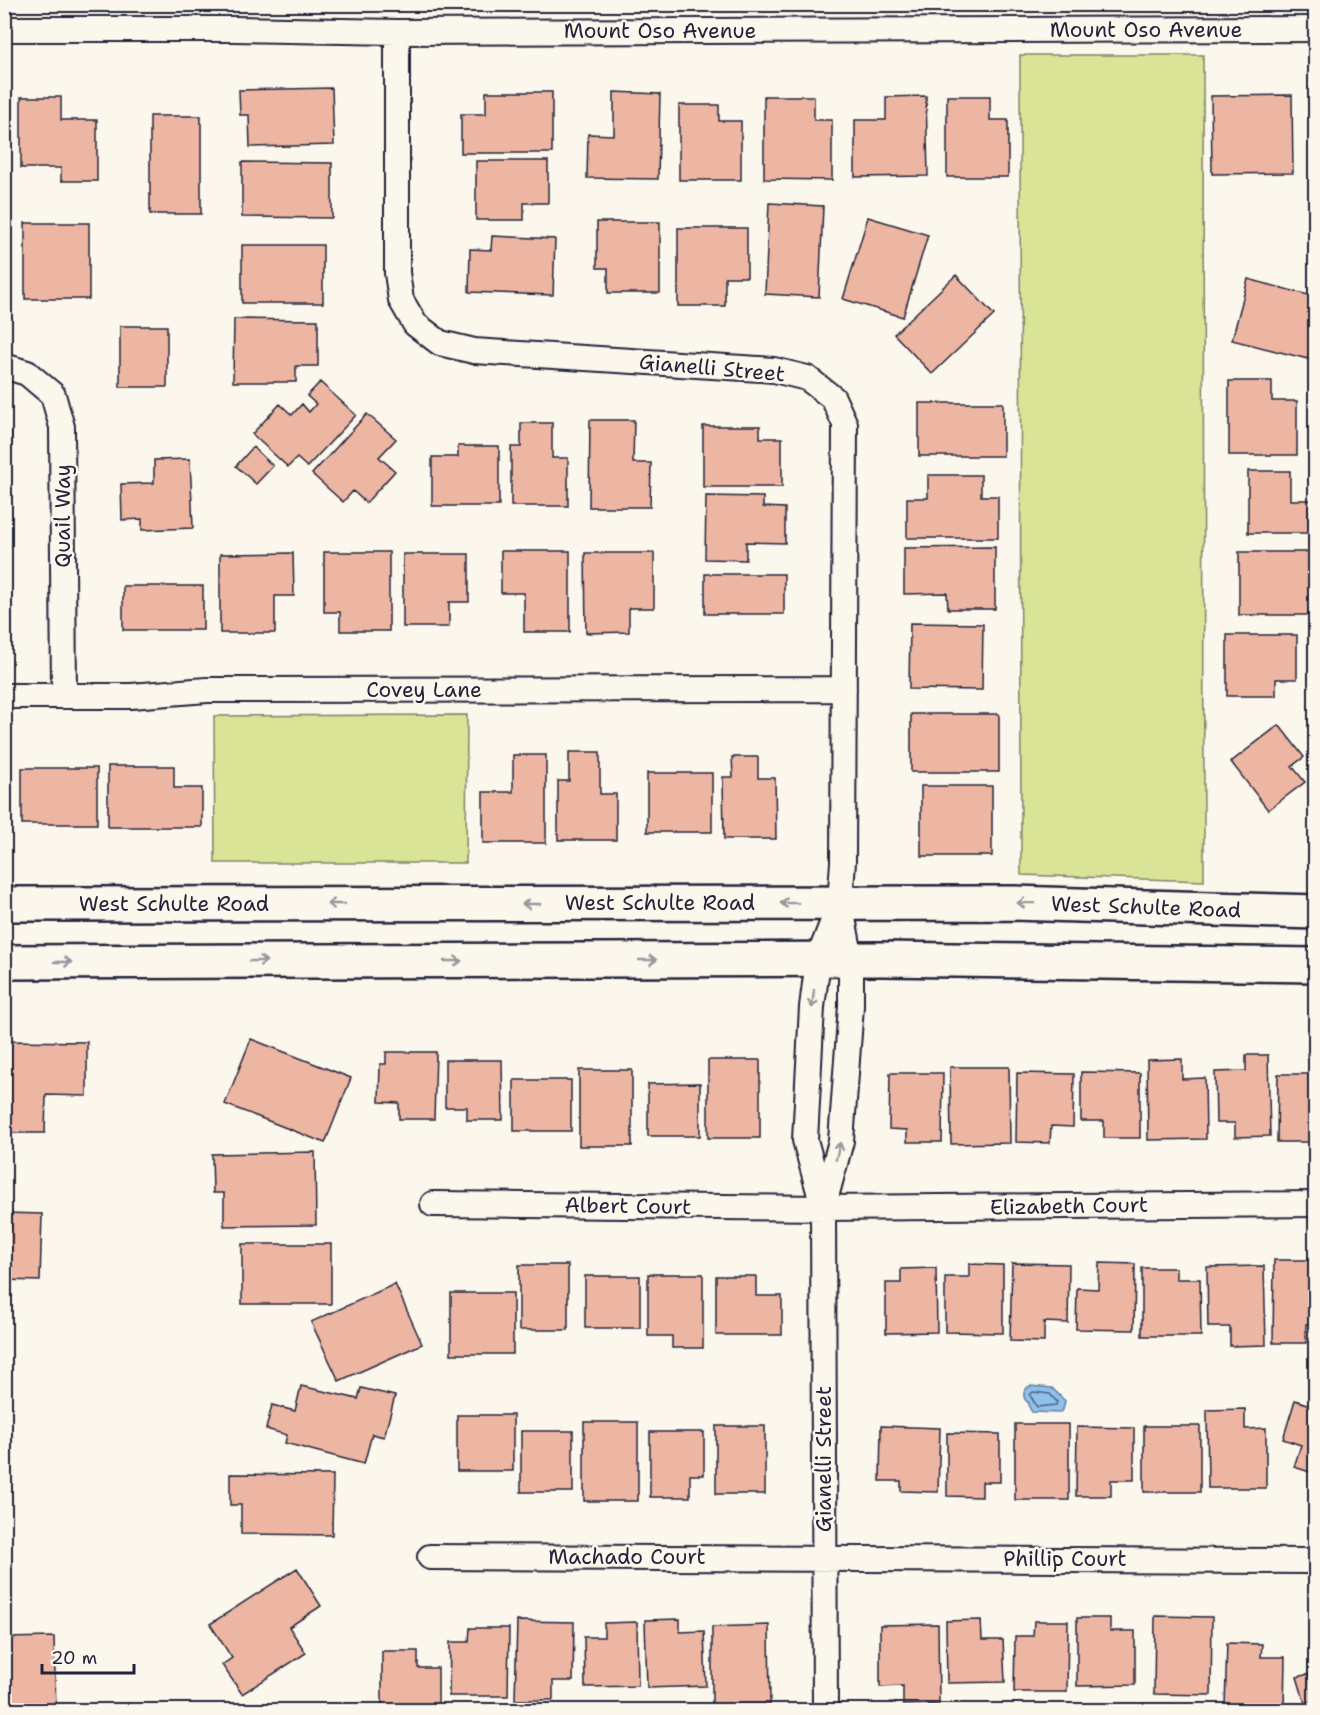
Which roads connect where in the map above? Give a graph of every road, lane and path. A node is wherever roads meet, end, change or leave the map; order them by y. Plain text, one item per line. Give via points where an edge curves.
1 (4, 29) edge
2 (1316, 29) edge
3 (397, 32) junction
4 (4, 366) edge
5 (844, 689) junction
6 (4, 696) edge
7 (64, 696) junction
8 (840, 903) junction
9 (4, 904) edge
10 (1316, 912) edge
11 (818, 960) junction
12 (851, 960) junction
13 (4, 962) edge
14 (1316, 966) edge
15 (433, 1204) dead end
16 (1316, 1204) edge
17 (823, 1208) junction
18 (430, 1557) dead end
19 (824, 1557) junction
20 (1305, 1561) dead end
21 (825, 1710) edge

1 - 3 street, Mount Oso Avenue
2 - 3 street, Mount Oso Avenue
3 - 5 street, Gianelli Street via 397,273 400,300 415,324 440,343 474,351 774,370 807,378 833,398 845,424
4 - 7 street, Quail Way via 27,373 53,395 62,427
5 - 7 street, Covey Lane via 207,690
5 - 8 street, Gianelli Street
6 - 7 street, Covey Lane
8 -> 9 main road, West Schulte Road
10 -> 8 main road, West Schulte Road via 1013,903
8 - 11 street, Gianelli Street
8 - 12 street, Gianelli Street
11 - 12 main road
13 -> 11 main road
11 -> 17 street, Gianelli Street via 805,1140
12 - 14 main road
17 -> 12 street, Gianelli Street via 841,1141
15 - 17 street, Albert Court
16 - 17 street, Elizabeth Court
17 - 19 street, Gianelli Street
18 - 19 street, Machado Court
19 - 20 street, Phillip Court
19 - 21 street, Gianelli Street

